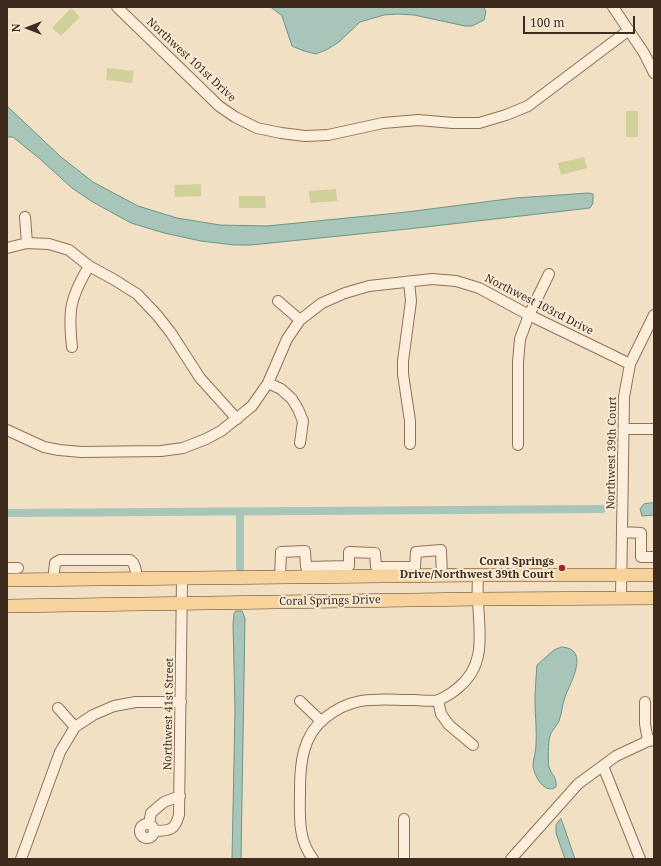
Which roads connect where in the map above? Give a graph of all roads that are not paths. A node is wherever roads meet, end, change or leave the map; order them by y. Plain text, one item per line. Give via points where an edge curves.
1 (117, 7) edge
2 (613, 7) edge
3 (629, 30) junction
4 (654, 73) edge
5 (25, 217) dead end
6 (26, 243) junction
7 (7, 248) edge
8 (89, 266) junction
9 (549, 274) dead end
10 (409, 282) junction
11 (278, 301) dead end
12 (529, 314) junction
13 (654, 315) edge
14 (300, 320) junction
15 (72, 347) dead end
16 (630, 364) junction
17 (268, 383) junction
18 (237, 419) junction
19 (624, 429) junction
20 (654, 429) edge
21 (7, 430) edge
22 (300, 443) dead end
23 (410, 444) dead end
24 (518, 445) dead end
25 (622, 532) junction
26 (654, 557) edge
27 (7, 568) edge
28 (18, 568) dead end
29 (376, 572) junction
30 (478, 575) junction
31 (622, 575) junction
32 (654, 575) edge
33 (442, 576) junction
34 (280, 578) junction
35 (137, 579) junction
36 (182, 579) junction
37 (7, 580) edge
38 (53, 580) junction
39 (621, 598) junction
40 (654, 598) edge
41 (478, 599) junction
42 (182, 603) junction
43 (7, 606) edge
44 (438, 700) junction
45 (300, 701) dead end
46 (181, 702) junction
47 (645, 702) dead end
48 (58, 708) dead end
49 (321, 721) junction
50 (75, 727) junction
51 (651, 740) edge
52 (473, 745) dead end
53 (603, 766) junction
54 (180, 796) junction
55 (404, 819) dead end
56 (21, 859) edge
57 (313, 859) edge
58 (404, 859) edge
59 (511, 859) edge
60 (640, 859) edge

1 - 3 street, Northwest 101st Drive via 219,106 235,117 257,128 305,136 328,135 383,123 418,120 479,123 506,115 528,106
2 - 3 street
3 - 4 street
5 - 6 street
6 - 7 street
6 - 8 street via 49,244 68,250
8 - 15 street via 72,297
8 - 18 street via 137,294 157,314 200,378
9 - 12 street
10 - 12 street, Northwest 103rd Drive via 432,279 456,281 479,288
10 - 14 street, Northwest 103rd Drive via 369,286 345,292 322,303
10 - 23 street via 411,301 403,374 410,421
11 - 14 street
12 - 16 street, Northwest 103rd Drive
12 - 24 street via 520,339 518,362
13 - 16 street, Northwest 39th Court
14 - 17 street, Northwest 103rd Drive via 287,338
16 - 19 street, Northwest 39th Court via 624,397
17 - 18 street, Northwest 103rd Drive via 252,406
17 - 22 street via 281,389 298,409 303,421
18 - 21 street, Northwest 103rd Drive via 206,439 183,448 161,451 59,450 44,447
19 - 20 street
19 - 25 street, Northwest 39th Court
25 - 26 street via 641,533 641,557
25 - 31 street, Northwest 39th Court
27 - 28 street
29 - 33 main road, Coral Springs Drive
29 - 33 street via 415,567 416,552 441,550
29 - 34 main road, Coral Springs Drive
29 - 34 street via 375,553 350,552 349,566 306,567 305,551 281,552
30 - 31 main road, Coral Springs Drive
30 - 33 main road, Coral Springs Drive
30 - 41 street
31 - 32 main road, Coral Springs Drive
31 - 39 street, Northwest 39th Court
34 - 36 main road, Coral Springs Drive
35 - 36 main road, Coral Springs Drive
35 - 38 main road, Coral Springs Drive
35 - 38 street via 135,567 130,560 60,560 55,564
36 - 42 street, Northwest 41st Street
37 - 38 main road, Coral Springs Drive
39 - 40 main road, Coral Springs Drive
39 - 41 main road, Coral Springs Drive
41 - 42 main road, Coral Springs Drive
41 - 44 street via 481,636 479,656 471,674 460,687
42 - 43 main road, Coral Springs Drive
42 - 46 street, Northwest 41st Street
44 - 49 street via 351,702 336,709
44 - 52 street via 441,714
45 - 49 street
46 - 50 street via 136,702 114,706 93,715
46 - 54 street, Northwest 41st Street
47 - 51 street via 645,724
48 - 50 street
49 - 57 street via 311,734 300,769 300,824 303,842
50 - 56 street via 60,752
51 - 53 street via 616,756
53 - 59 street via 578,784
53 - 60 street
54 - 54 street, Northwest 41st Street via 176,824 167,831 152,827 151,813 164,802
55 - 58 street

